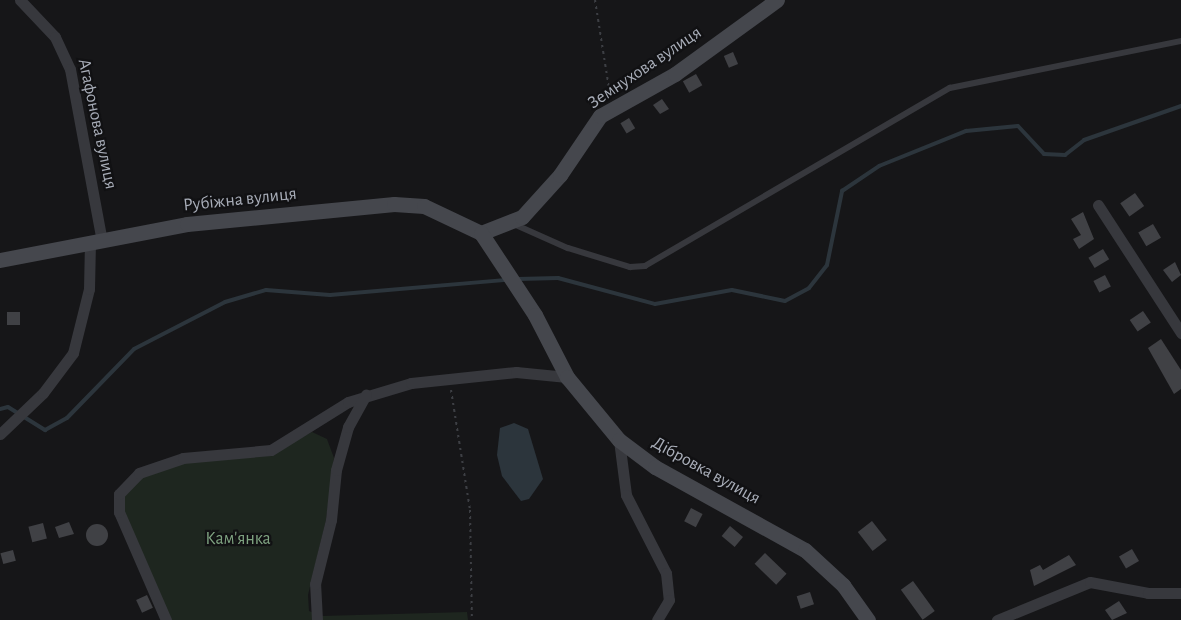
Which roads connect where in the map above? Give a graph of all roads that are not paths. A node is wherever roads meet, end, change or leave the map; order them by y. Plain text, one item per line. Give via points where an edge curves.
1 (20, 0) edge
2 (777, 0) edge
3 (1181, 41) edge
4 (1098, 205) dead end
5 (512, 223) junction
6 (481, 234) junction
7 (96, 242) junction
8 (0, 260) edge
9 (1181, 333) edge
10 (567, 377) junction
11 (366, 395) junction
12 (0, 434) edge
13 (619, 440) junction
14 (1181, 594) edge
15 (166, 620) edge
16 (317, 620) edge
17 (657, 620) edge
18 (868, 620) edge
19 (997, 620) edge

1 - 7 street, Агафонова вулиця via 55,37 70,69
2 - 5 street, Земнухова вулиця via 675,74 607,112 584,136 538,200
3 - 5 lane via 950,88 645,266 630,267 568,248
4 - 9 street
5 - 6 street, Земнухова вулиця
6 - 7 street, Рубіжна вулиця via 424,206 394,204 188,224
6 - 10 street, Дібровка вулиця via 516,287
7 - 8 street, Рубіжна вулиця
7 - 12 street, Агафонова вулиця via 89,290 73,353 27,409
10 - 11 street via 516,372 450,378
10 - 13 street, Дібровка вулиця
11 - 15 street via 271,450 168,461 139,473 122,489 117,502 121,519
11 - 16 street via 348,427 336,470 331,520 315,584
13 - 17 street via 626,495 668,580 669,600
13 - 18 street, Дібровка вулиця via 655,467 805,550 843,585
14 - 19 street via 1148,593 1090,582

